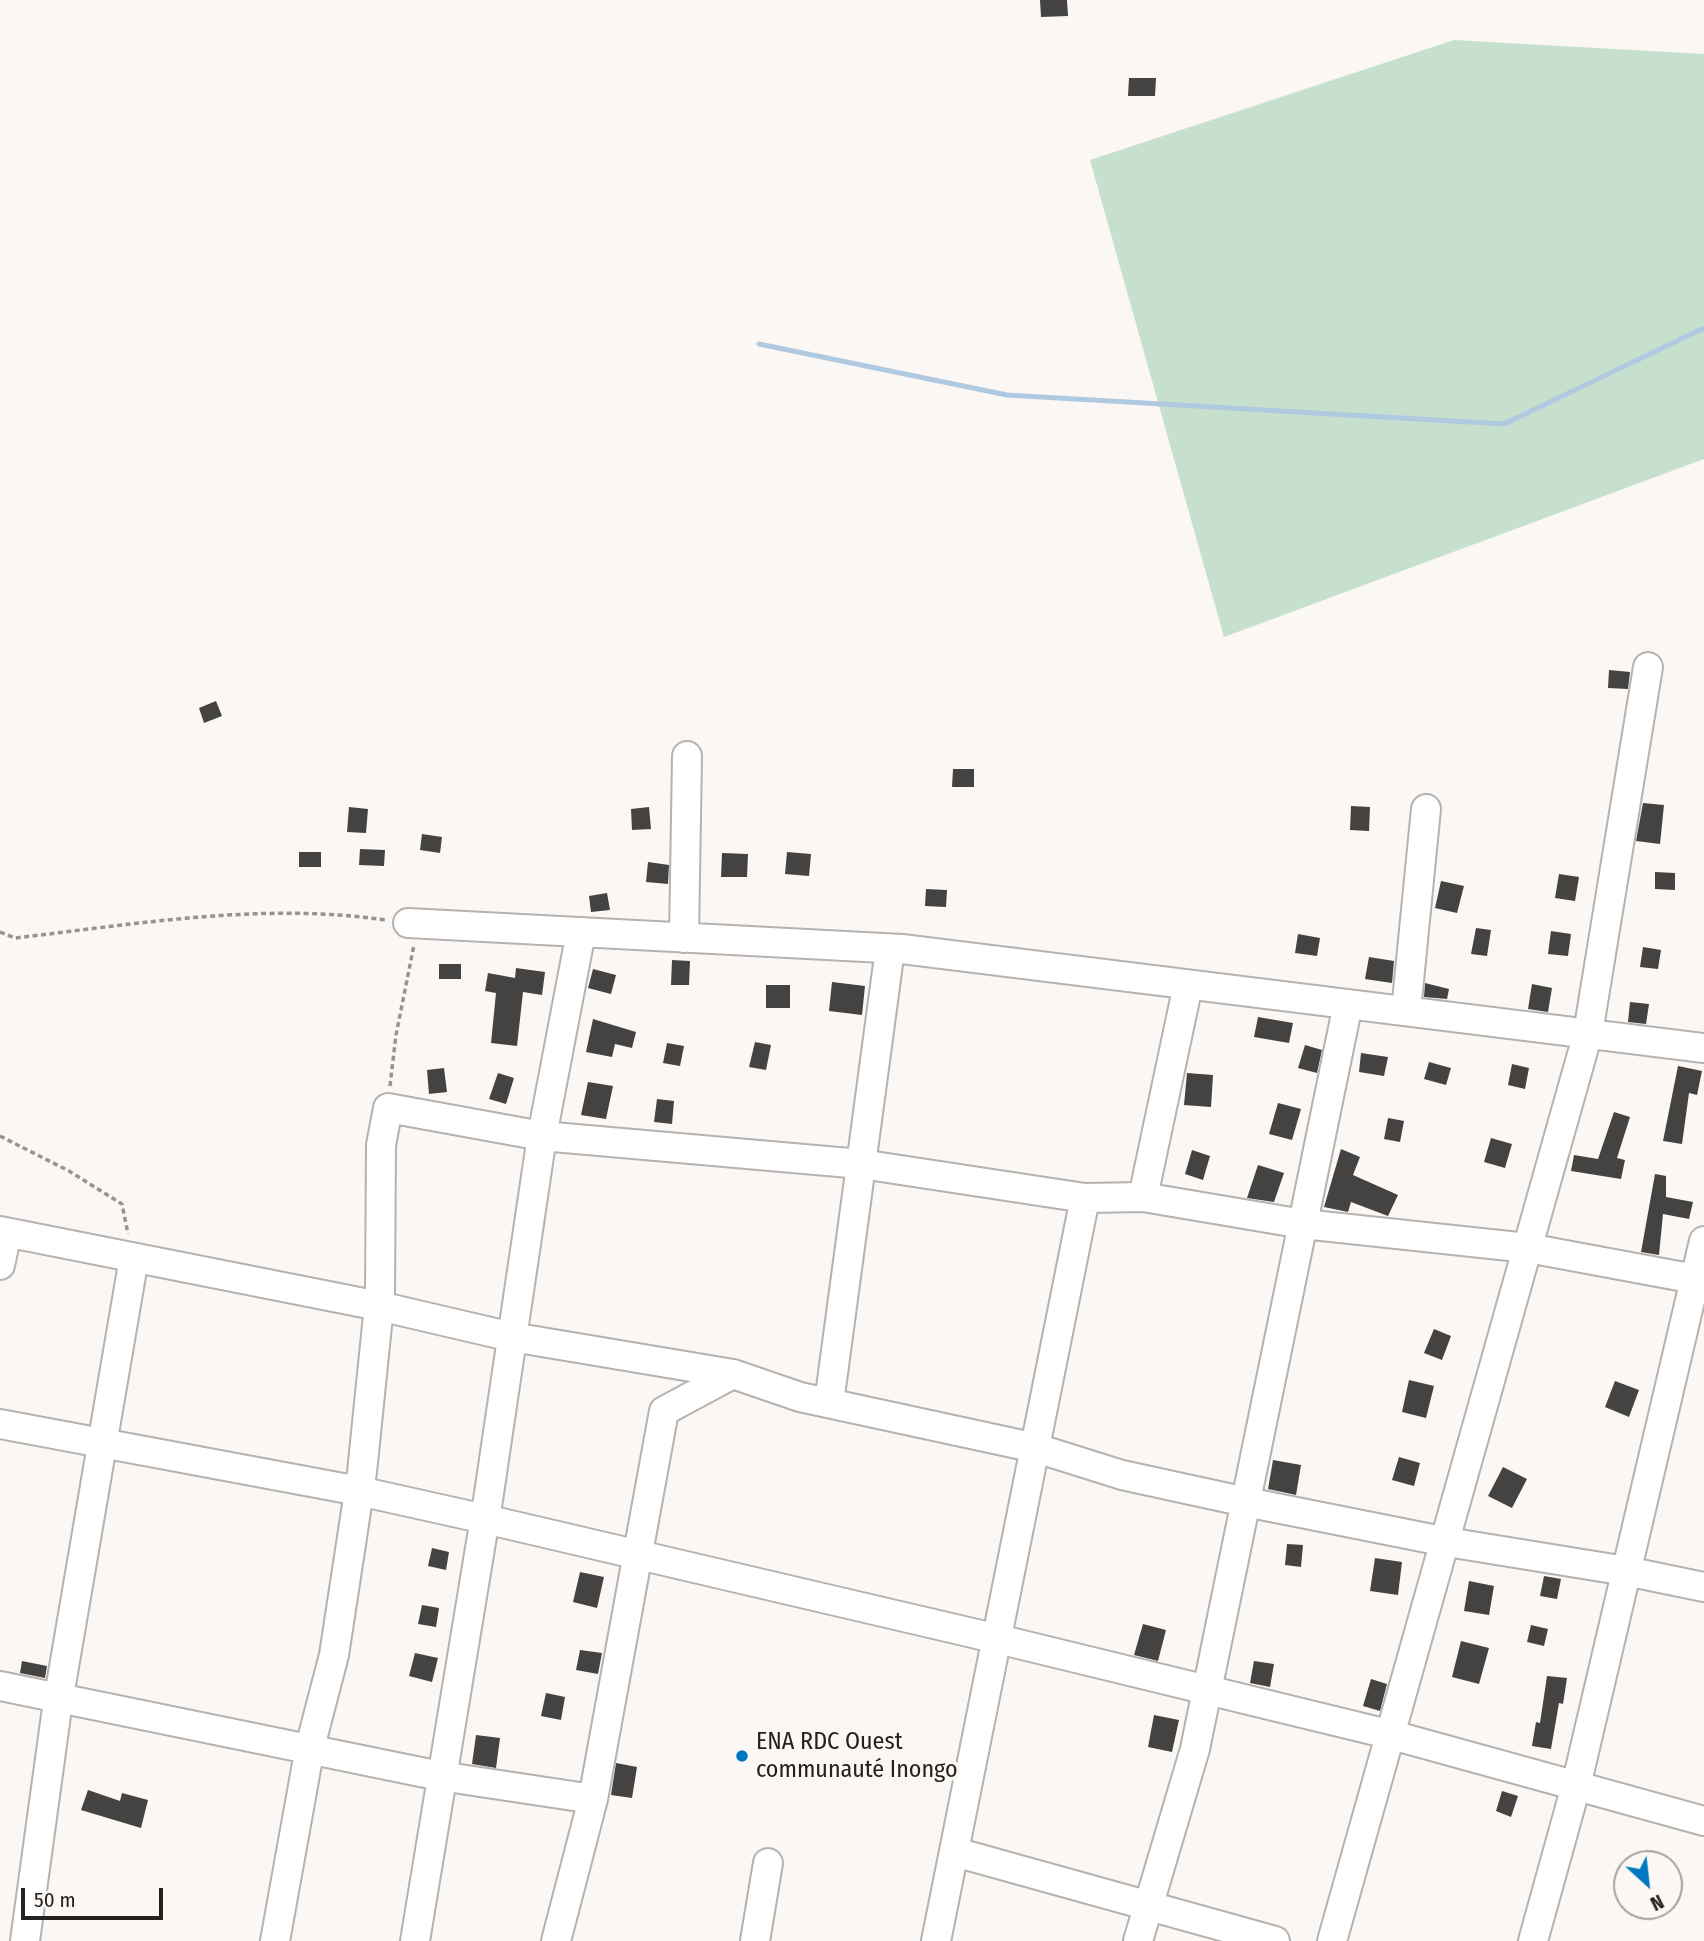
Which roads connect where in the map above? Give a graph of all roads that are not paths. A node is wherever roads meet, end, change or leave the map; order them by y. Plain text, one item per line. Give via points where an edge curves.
1 (1648, 667) dead end
2 (687, 756) dead end
3 (1426, 809) dead end
4 (413, 923) road end
5 (581, 932) junction
6 (684, 938) junction
7 (890, 949) junction
8 (1188, 985) junction
9 (1348, 1004) junction
10 (1406, 1011) junction
11 (1588, 1034) junction
12 (1704, 1048) edge
13 (542, 1136) junction
14 (861, 1164) junction
15 (1143, 1197) junction
16 (1085, 1198) junction
17 (1303, 1224) junction
18 (3, 1232) edge
19 (1704, 1241) edge
20 (1528, 1248) junction
21 (134, 1258) junction
22 (0, 1265) edge
23 (1695, 1279) junction
24 (379, 1306) junction
25 (512, 1337) junction
26 (733, 1374) junction
27 (829, 1403) junction
28 (0, 1424) edge
29 (102, 1442) junction
30 (1036, 1448) junction
31 (359, 1491) junction
32 (1246, 1502) junction
33 (485, 1519) junction
34 (1447, 1542) junction
35 (638, 1557) junction
36 (1626, 1571) junction
37 (1704, 1587) edge
38 (998, 1639) junction
39 (0, 1686) edge
40 (1207, 1690) junction
41 (58, 1698) junction
42 (1392, 1735) junction
43 (310, 1747) junction
44 (440, 1776) junction
45 (1576, 1786) junction
46 (593, 1799) junction
47 (1704, 1821) edge
48 (955, 1852) junction
49 (768, 1863) dead end
50 (1148, 1906) junction
51 (25, 1941) edge
52 (275, 1941) edge
53 (415, 1941) edge
54 (556, 1941) edge
55 (755, 1941) edge
56 (936, 1941) edge
57 (1138, 1941) edge
58 (1275, 1941) edge
59 (1332, 1941) edge
60 (1533, 1941) edge

1 - 11 street
2 - 6 street
3 - 10 street
4 - 5 street
5 - 6 street
5 - 13 street
6 - 7 street
7 - 8 street
7 - 14 street
8 - 9 street
8 - 15 street
9 - 10 street
9 - 17 street
10 - 11 street
11 - 12 street
11 - 20 street
13 - 14 street
13 - 24 street via 388,1108 381,1146
13 - 25 street
14 - 16 street
14 - 27 street
15 - 16 street
15 - 17 street
16 - 30 street
17 - 20 street
17 - 32 street
18 - 21 street
18 - 22 street
19 - 23 street
20 - 23 street
20 - 34 street
21 - 24 street
21 - 29 street
23 - 36 street
24 - 25 street
24 - 31 street
25 - 26 street
25 - 33 street
26 - 27 street
26 - 35 street via 664,1411
27 - 30 street
28 - 29 street
29 - 31 street
29 - 41 street
30 - 32 street via 1122,1475
30 - 38 street
31 - 33 street
31 - 43 street via 334,1655
32 - 34 street
32 - 40 street
33 - 35 street
33 - 44 street
34 - 36 street
34 - 42 street
35 - 38 street
35 - 46 street
36 - 37 street
36 - 45 street
38 - 40 street
38 - 48 street
39 - 41 street
40 - 42 street
40 - 50 street via 1195,1749
41 - 43 street
41 - 51 street
42 - 45 street
42 - 59 street
43 - 44 street
43 - 52 street
44 - 46 street
44 - 53 street
45 - 47 street
45 - 60 street
46 - 54 street
48 - 50 street
48 - 56 street
49 - 55 street
50 - 57 street
50 - 58 street

